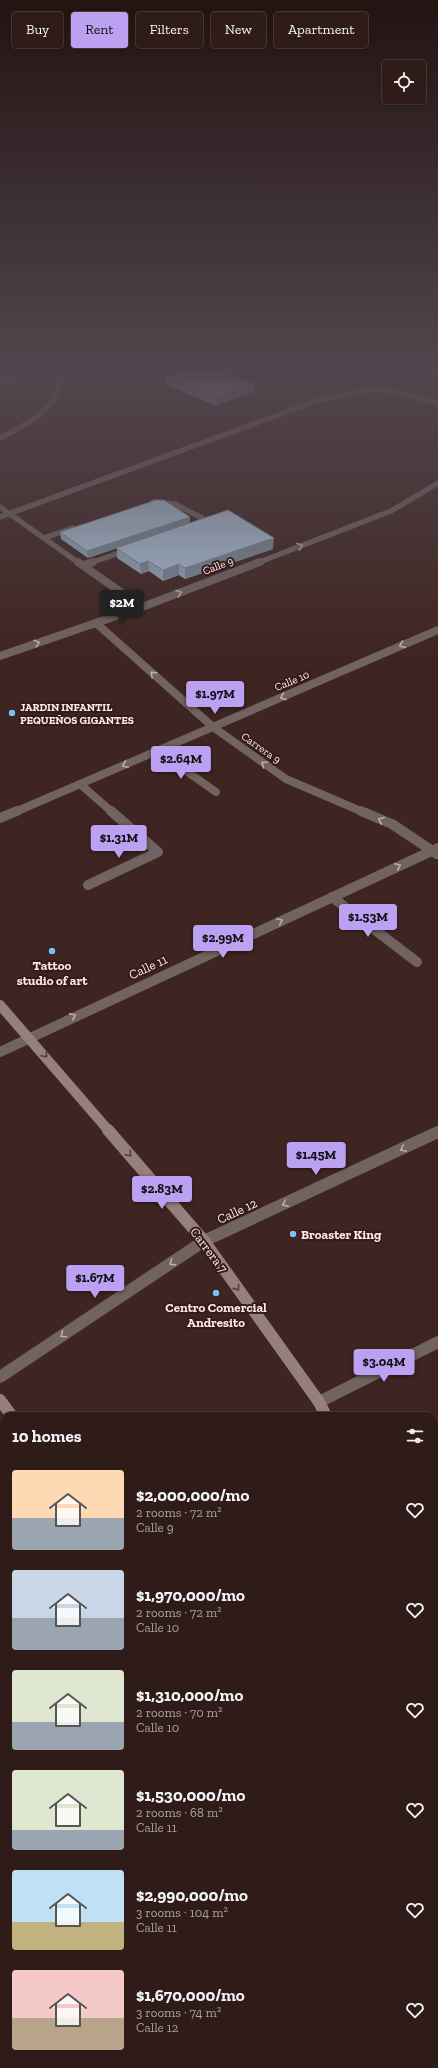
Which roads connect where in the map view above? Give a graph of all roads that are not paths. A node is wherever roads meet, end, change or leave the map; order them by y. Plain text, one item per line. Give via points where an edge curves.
1 (144, 465) edge
2 (438, 483) edge
3 (146, 504) edge
4 (0, 507) edge
5 (9, 514) junction
6 (0, 517) edge
7 (80, 526) edge
8 (186, 529) edge
9 (44, 538) junction
10 (135, 547) edge
11 (83, 565) junction
12 (142, 607) junction
13 (96, 623) junction
14 (438, 630) edge
15 (0, 656) edge
16 (212, 727) junction
17 (158, 751) junction
18 (80, 784) junction
19 (216, 792) dead end
20 (0, 818) edge
21 (436, 851) edge
22 (88, 884) dead end
23 (332, 897) junction
24 (417, 962) dead end
25 (0, 1005) edge
26 (29, 1037) junction
27 (0, 1052) edge
28 (438, 1132) edge
29 (204, 1241) junction
30 (438, 1342) edge
31 (0, 1377) edge
32 (0, 1400) edge
33 (319, 1402) junction
34 (9, 1412) edge
35 (324, 1412) edge

1 - 5 street
12 -> 2 street, Calle 9 via 391,511
3 - 8 street via 164,502 182,507 202,518 202,522
4 - 5 street
5 - 6 street
5 - 9 street
7 - 9 street
9 - 11 street
10 - 11 street
11 - 12 street
12 - 13 street, Calle 9
15 -> 13 street, Calle 9
16 -> 13 street, Carrera 9
14 -> 16 street, Calle 10
16 - 17 street, Calle 10
21 -> 16 street, Carrera 9 via 392,824 286,779
17 -> 18 street, Calle 10
17 - 19 street
18 - 20 street, Calle 10
18 - 22 street via 158,852
23 -> 21 street, Calle 11
23 - 24 street
26 -> 23 street, Calle 11
25 - 26 main road, Carrera 7
26 - 27 street, Calle 11
26 -> 29 main road, Carrera 7
28 -> 29 street, Calle 12
29 -> 31 street, Calle 12
29 -> 33 main road, Carrera 7
30 - 33 street
32 - 34 main road
33 - 35 main road, Carrera 7

